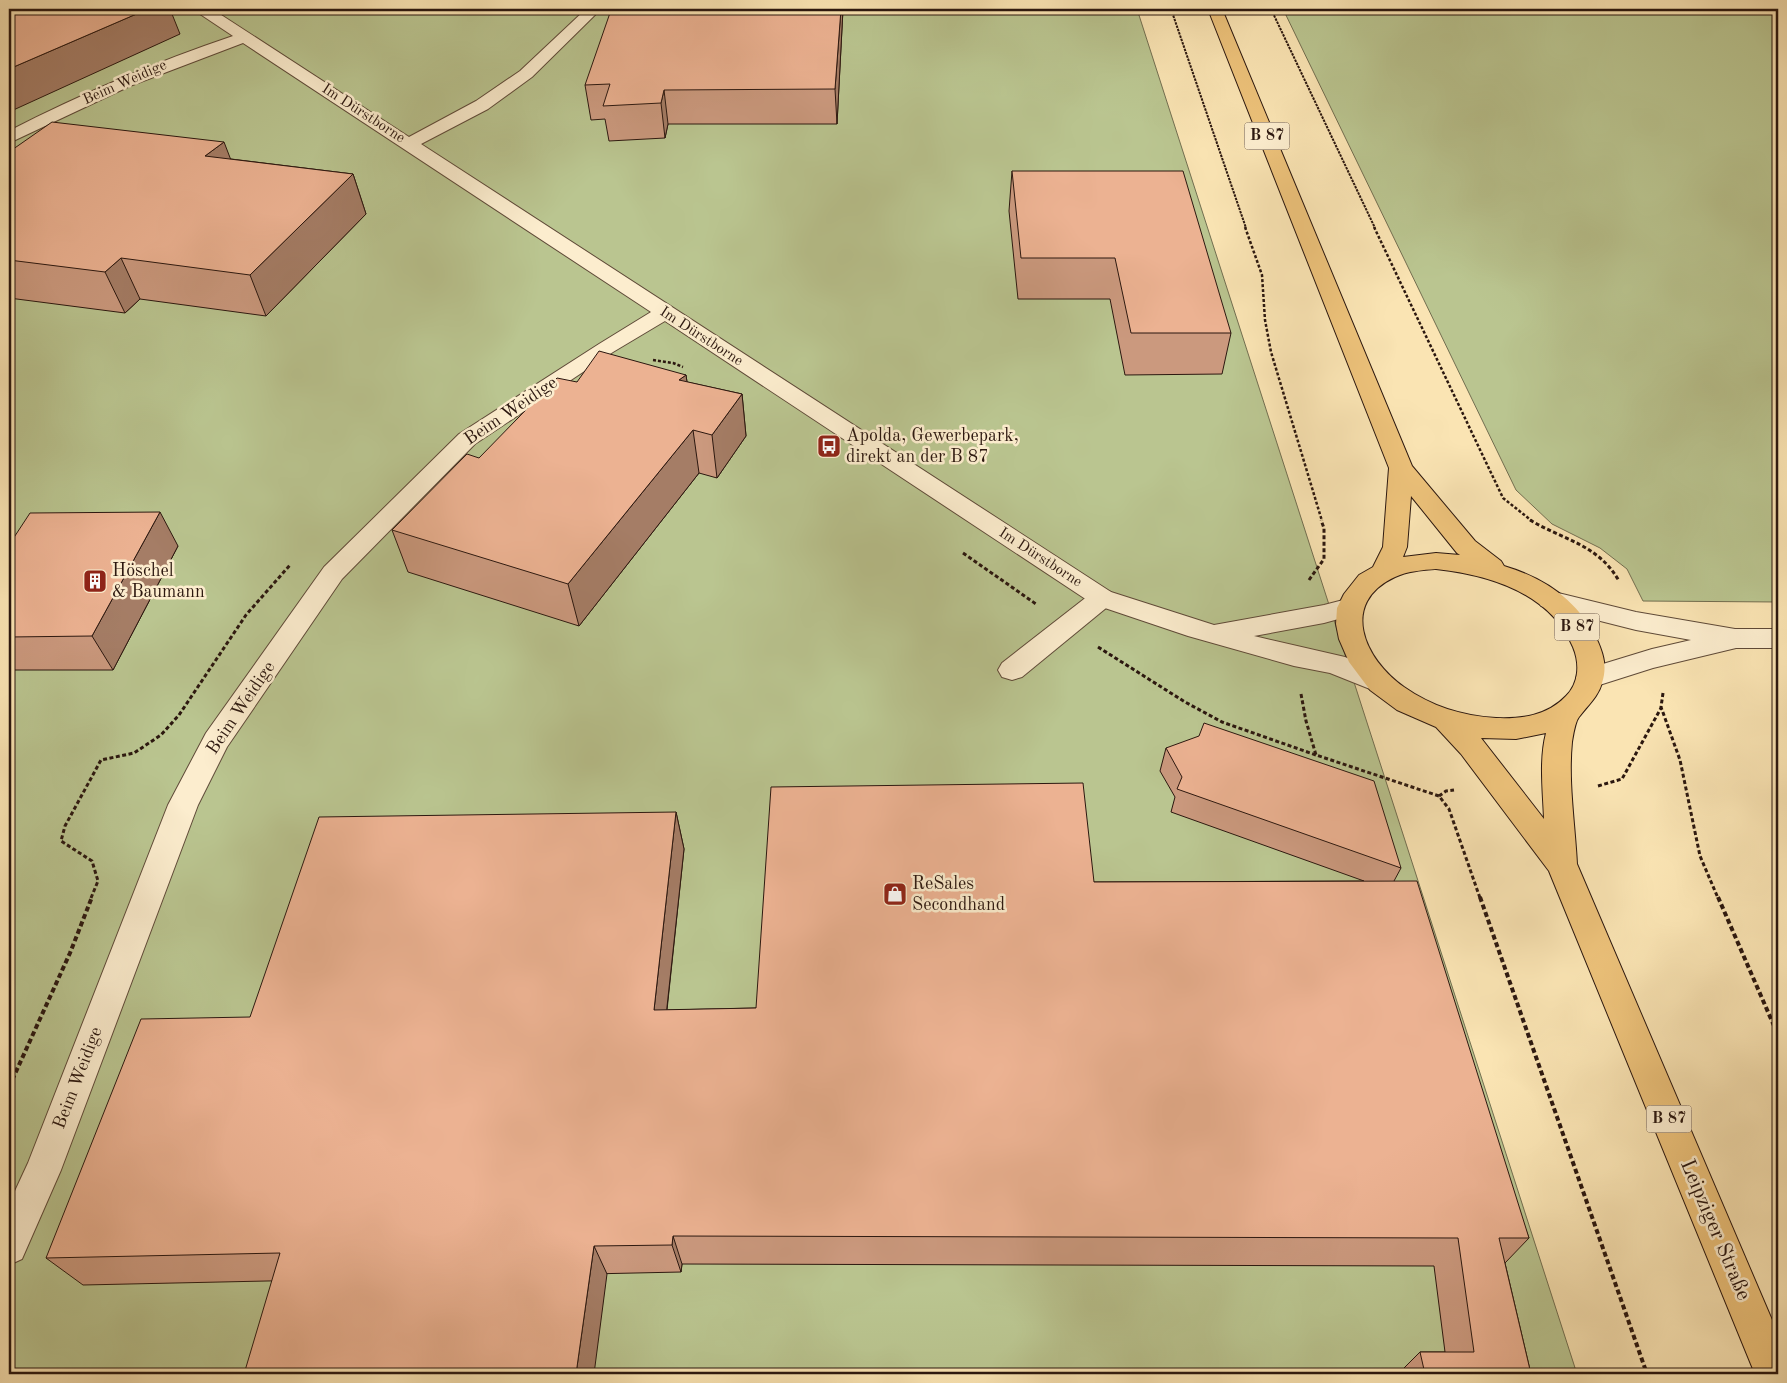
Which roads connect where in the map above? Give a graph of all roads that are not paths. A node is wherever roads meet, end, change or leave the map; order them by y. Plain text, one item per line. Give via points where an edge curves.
1 (202, 9) edge
2 (594, 9) edge
3 (1216, 9) edge
4 (245, 37) junction
5 (9, 138) edge
6 (410, 143) junction
7 (664, 313) junction
8 (1401, 468) junction
9 (1497, 571) junction
10 (1383, 572) junction
11 (1102, 598) junction
12 (1550, 600) junction
13 (1351, 607) junction
14 (1216, 633) junction
15 (1736, 638) junction
16 (1778, 638) edge
17 (1012, 670) dead end
18 (1590, 678) junction
19 (1380, 683) junction
20 (1565, 714) junction
21 (1446, 720) junction
22 (1562, 864) junction
23 (9, 1246) edge
24 (1775, 1374) edge

1 - 4 street, Im Dürstborne
2 - 6 street via 526,74 482,105
3 - 8 main road, B 87
4 - 5 street, Beim Weidige via 152,70
4 - 6 street, Im Dürstborne
6 - 7 street, Im Dürstborne
7 - 11 street, Im Dürstborne
7 - 23 street, Beim Weidige via 467,439 322,589 216,742 183,805 43,1170
8 - 9 main road, B 87 via 1466,548
8 - 10 main road, B 87 via 1395,547
9 - 10 main road, B 87 via 1470,564 1436,561 1416,562
9 - 12 main road, B 87 via 1517,579
10 - 13 main road, B 87 via 1362,587
11 - 14 street, Im Dürstborne via 1151,616
11 - 17 street
12 - 15 street via 1636,621
12 - 18 main road, B 87 via 1566,614 1582,637 1591,662
13 - 14 street
13 - 19 main road, B 87 via 1348,621 1350,637 1366,668
14 - 19 street, Im Dürstborne via 1294,656 1335,664
15 - 16 street
15 - 18 street
18 - 20 main road, B 87 via 1577,704
19 - 21 main road, B 87 via 1410,704
20 - 21 main road, B 87 via 1532,727 1511,729 1468,726
20 - 22 main road, B 87 via 1558,742 1557,776
21 - 22 main road, B 87 via 1471,746
22 - 24 main road, Leipziger Straße / B 87

